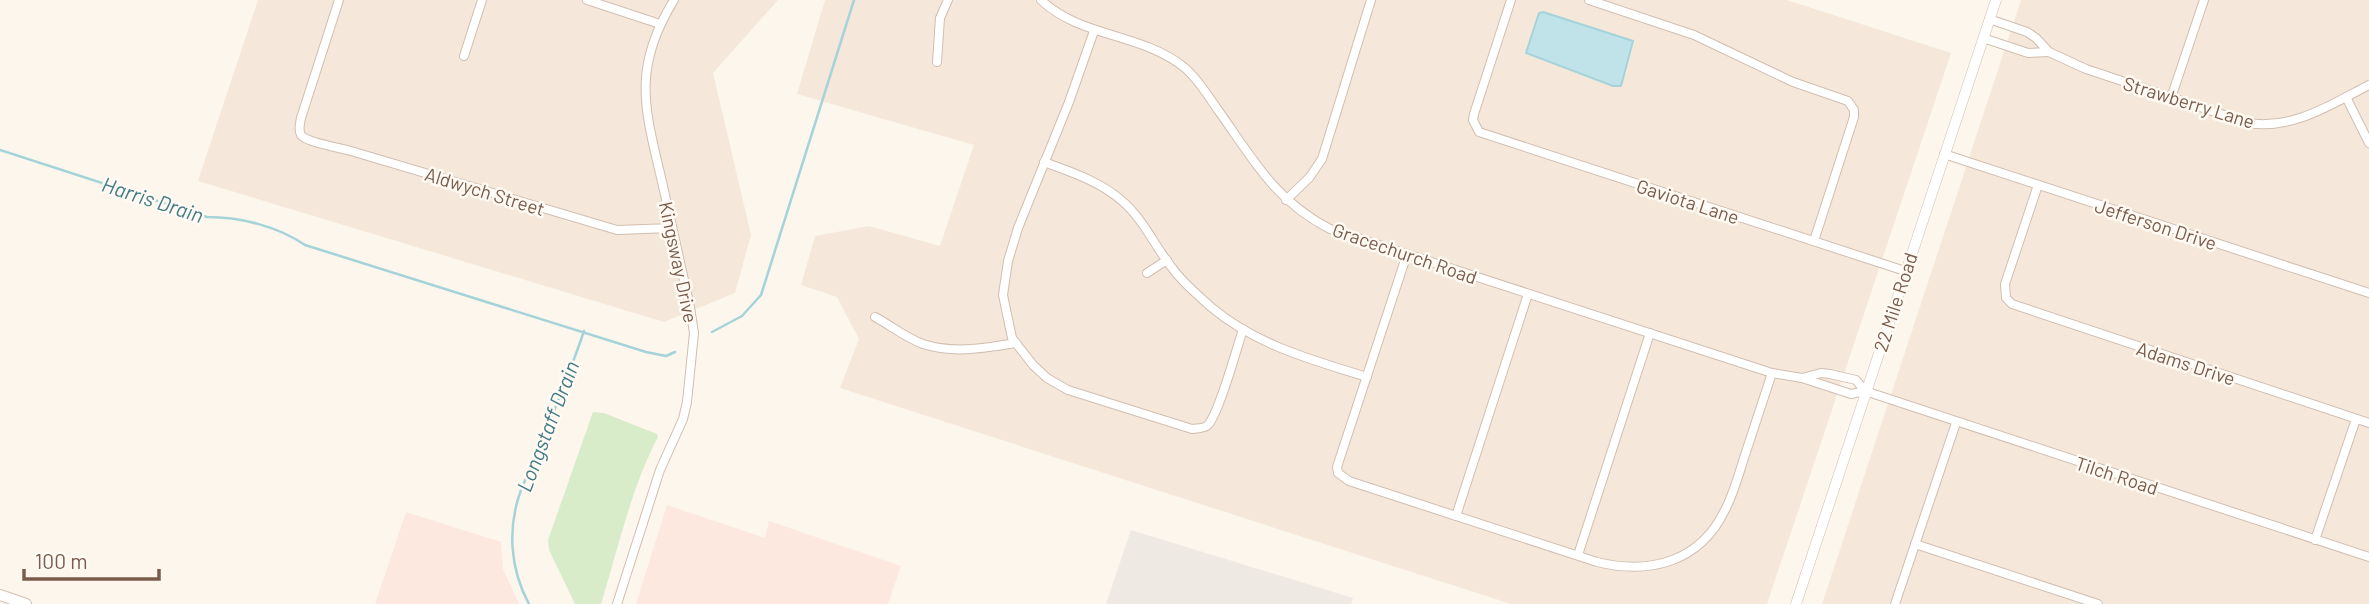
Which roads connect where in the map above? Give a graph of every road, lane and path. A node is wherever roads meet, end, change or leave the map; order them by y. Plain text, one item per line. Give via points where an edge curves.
1 (339, 0) edge
2 (482, 0) edge
3 (587, 0) edge
4 (674, 0) edge
5 (948, 0) edge
6 (1041, 0) edge
7 (1370, 0) edge
8 (1511, 0) edge
9 (1589, 0) edge
10 (1996, 0) edge
11 (2204, 0) edge
12 (1989, 19) junction
13 (660, 24) junction
14 (1094, 31) junction
15 (1983, 38) junction
16 (2049, 52) junction
17 (464, 56) dead end
18 (937, 62) dead end
19 (2369, 85) edge
20 (2346, 97) junction
21 (2171, 98) junction
22 (2369, 143) edge
23 (1944, 154) junction
24 (1044, 162) junction
25 (2038, 185) junction
26 (1286, 200) junction
27 (672, 228) junction
28 (1814, 242) junction
29 (1407, 254) junction
30 (1167, 260) junction
31 (1905, 271) junction
32 (1147, 273) dead end
33 (2369, 293) edge
34 (1528, 294) junction
35 (874, 317) dead end
36 (1243, 329) junction
37 (1650, 333) junction
38 (1016, 342) junction
39 (1772, 373) junction
40 (1367, 377) junction
41 (1802, 378) junction
42 (1865, 391) junction
43 (2356, 419) junction
44 (1956, 423) junction
45 (2369, 423) edge
46 (1456, 516) junction
47 (2315, 540) junction
48 (1915, 544) junction
49 (1577, 555) junction
50 (2369, 557) edge
51 (0, 595) edge
52 (26, 604) edge
53 (617, 604) edge
54 (1796, 604) edge
55 (1895, 604) edge
56 (2098, 604) edge

1 - 27 street, Aldwych Street via 300,118 301,135 307,140 617,230
2 - 17 street
3 - 13 street
4 - 13 street, Kingsway Drive
5 - 18 street via 940,18
6 - 14 street, Gracechurch Road
7 - 26 street via 1321,159
8 - 28 street, Gaviota Lane via 1474,114 1475,126 1485,135
9 - 28 street via 1694,35 1852,105 1854,117
10 - 12 street, 22 Mile Road
11 - 21 street
12 - 15 street, 22 Mile Road
12 - 16 street, Strawberry Lane via 2027,32
13 - 27 street, Kingsway Drive via 649,58 645,104
14 - 24 street
14 - 26 street, Gracechurch Road via 1164,54 1186,69
15 - 16 street, Strawberry Lane via 2028,53
15 - 23 street, 22 Mile Road
16 - 21 street, Strawberry Lane
19 - 20 street, Strawberry Lane
20 - 21 street, Strawberry Lane via 2302,118 2266,124 2238,120
20 - 22 street
23 - 25 street, Jefferson Drive
23 - 31 street, 22 Mile Road
24 - 30 street via 1121,199
24 - 38 street via 1006,271 1004,303
25 - 33 street, Jefferson Drive
25 - 43 street, Adams Drive via 2006,284 2006,298 2017,307
26 - 29 street, Gracechurch Road via 1330,229
27 - 53 street, Kingsway Drive via 694,332 687,402
28 - 31 street, Gaviota Lane
29 - 34 street, Gracechurch Road
29 - 40 street
30 - 32 street
30 - 36 street via 1208,304
31 - 42 street, 22 Mile Road
34 - 37 street, Gracechurch Road
34 - 46 street
35 - 38 street via 922,344 968,350
36 - 38 street via 1216,411 1209,424 1192,429 1068,390 1032,365
36 - 40 street via 1290,353
37 - 39 street, Gracechurch Road
37 - 49 street
39 - 41 street, Gracechurch Road
39 - 49 street via 1728,504 1705,538 1684,555 1644,567 1620,567
40 - 46 street via 1338,473 1349,481
41 - 42 street, Gracechurch Road via 1852,394
41 - 42 street, Gracechurch Road via 1830,374 1856,380
42 - 44 street, Tilch Road
42 - 54 street, 22 Mile Road
43 - 45 street, Adams Drive
43 - 47 street
44 - 47 street, Tilch Road
44 - 48 street
46 - 49 street
47 - 50 street, Tilch Road
48 - 55 street
48 - 56 street
51 - 52 main road

